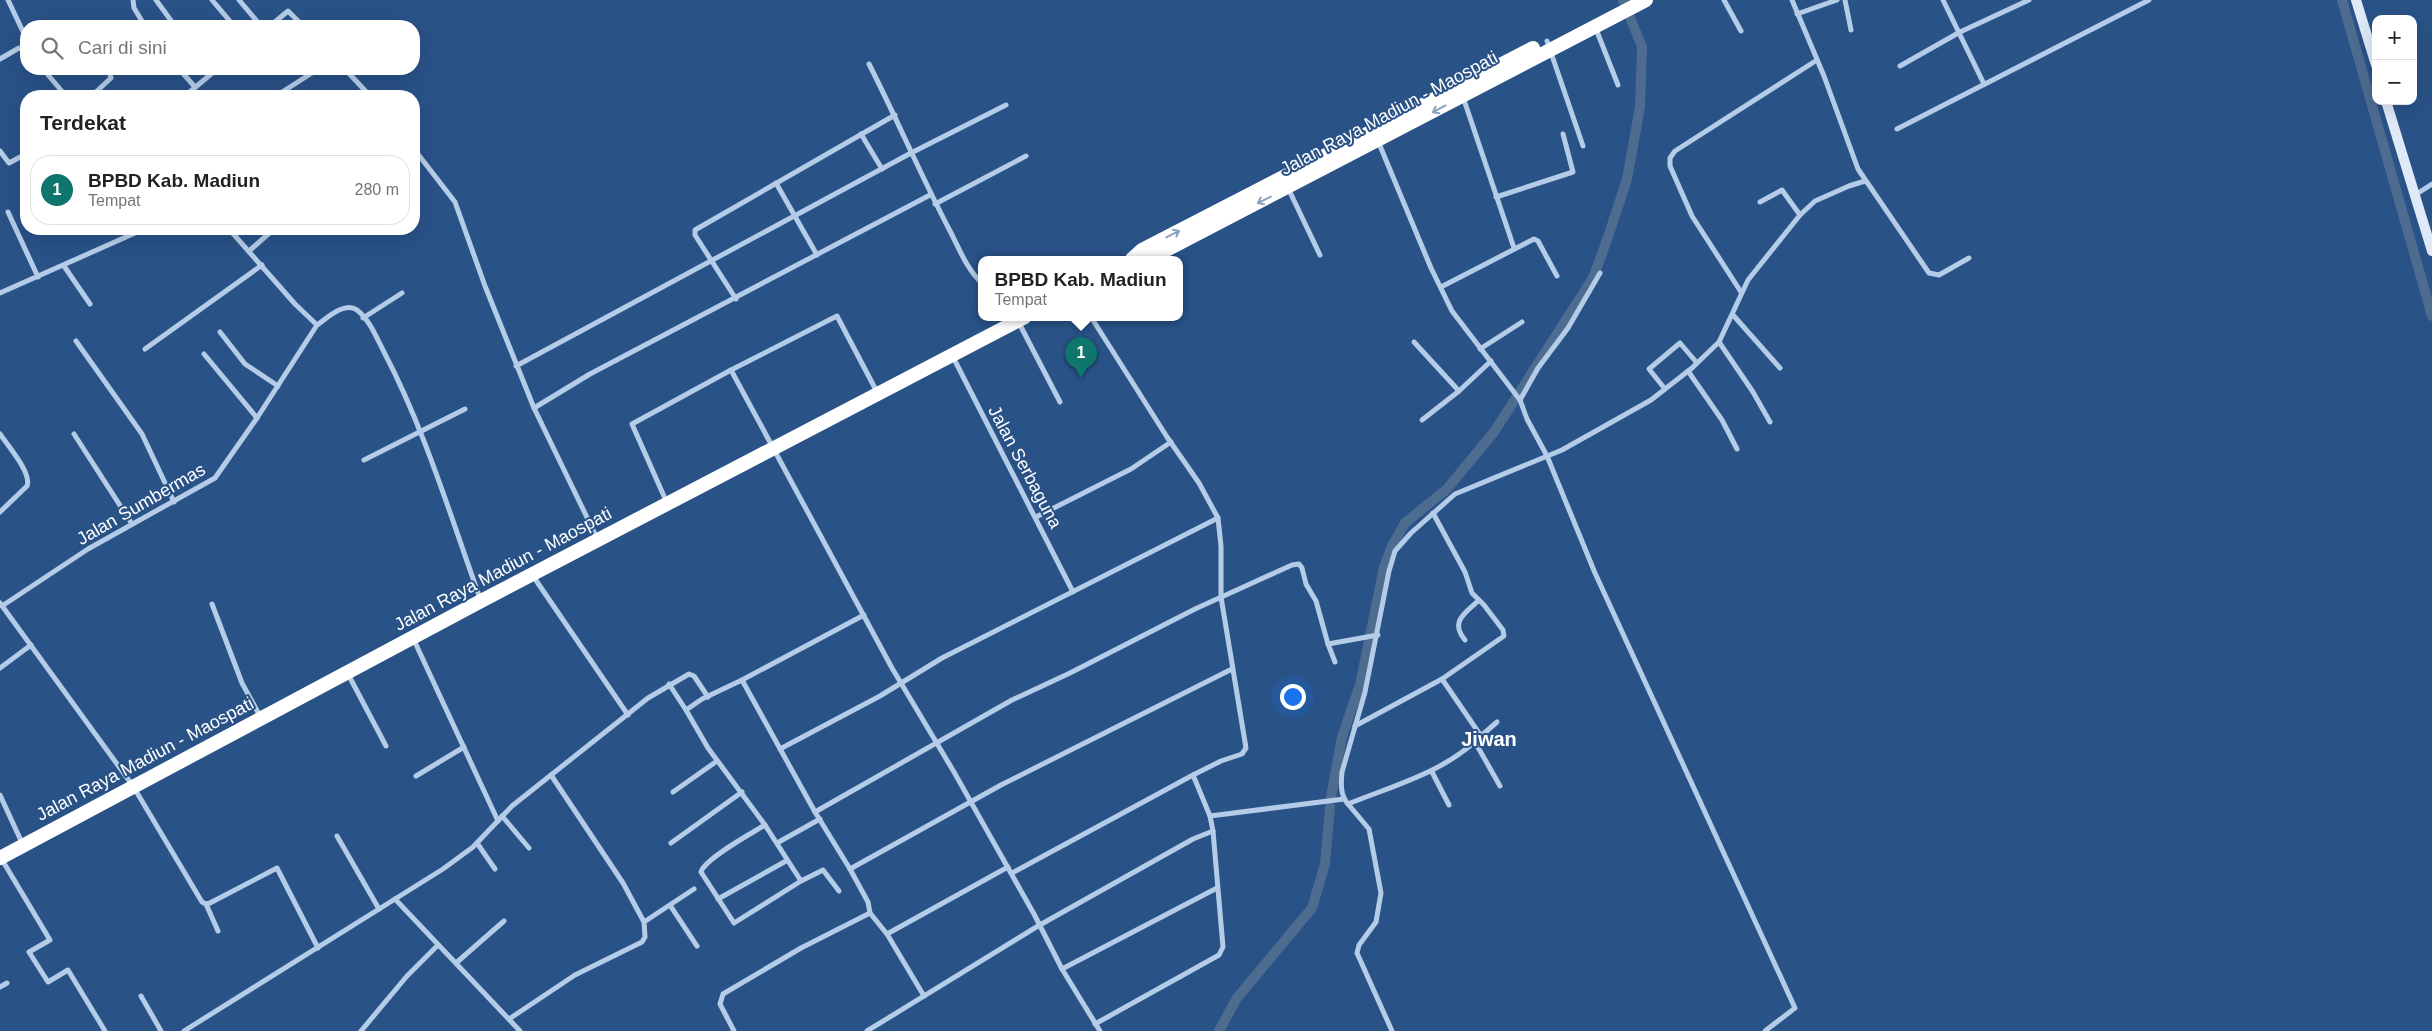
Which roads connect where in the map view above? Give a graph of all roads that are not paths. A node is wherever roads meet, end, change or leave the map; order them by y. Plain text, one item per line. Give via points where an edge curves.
1 (8, 0) edge
2 (133, 0) edge
3 (156, 0) edge
4 (212, 0) edge
5 (239, 0) edge
6 (1724, 0) edge
7 (1792, 0) edge
8 (1837, 0) edge
9 (1845, 0) edge
10 (1944, 0) edge
11 (2028, 0) edge
12 (2134, 0) edge
13 (2149, 0) edge
14 (2356, 0) edge
15 (2020, 2) edge
16 (1630, 4) edge
17 (2137, 6) junction
18 (1797, 14) junction
19 (142, 20) edge
20 (171, 20) edge
21 (229, 20) edge
22 (256, 20) edge
23 (277, 20) edge
24 (297, 20) edge
25 (20, 25) edge
26 (1594, 26) junction
27 (1851, 30) dead end
28 (1741, 31) dead end
29 (1960, 32) junction
30 (1549, 45) junction
31 (20, 48) edge
32 (0, 51) edge
33 (2, 58) edge
34 (1817, 60) junction
35 (2374, 60) edge
36 (869, 64) dead end
37 (1900, 66) dead end
38 (48, 75) edge
39 (110, 75) edge
40 (185, 75) edge
41 (208, 75) edge
42 (309, 75) edge
43 (349, 75) edge
44 (1984, 84) junction
45 (1618, 85) dead end
46 (196, 87) junction
47 (61, 90) edge
48 (98, 90) edge
49 (192, 90) edge
50 (285, 90) edge
51 (363, 90) edge
52 (1463, 96) junction
53 (1006, 105) dead end
54 (2387, 105) edge
55 (895, 115) junction
56 (1897, 129) dead end
57 (861, 134) junction
58 (1563, 134) dead end
59 (1378, 141) junction
60 (1583, 146) dead end
61 (0, 151) edge
62 (911, 153) junction
63 (1026, 156) dead end
64 (20, 157) edge
65 (420, 157) edge
66 (882, 169) junction
67 (1865, 181) junction
68 (776, 183) junction
69 (2432, 184) edge
70 (1288, 188) junction
71 (930, 194) junction
72 (2415, 196) junction
73 (1496, 197) junction
74 (1760, 202) dead end
75 (935, 204) junction
76 (1235, 208) junction
77 (8, 212) dead end
78 (1800, 215) junction
79 (795, 217) junction
80 (131, 235) edge
81 (234, 235) edge
82 (267, 235) edge
83 (1514, 248) junction
84 (249, 251) junction
85 (2432, 251) edge
86 (817, 254) junction
87 (1320, 255) dead end
88 (1135, 256) edge
89 (1155, 256) edge
90 (1969, 258) dead end
91 (714, 261) junction
92 (262, 265) junction
93 (64, 266) junction
94 (1600, 273) dead end
95 (1557, 276) dead end
96 (38, 277) junction
97 (978, 277) edge
98 (1441, 287) junction
99 (1740, 292) junction
100 (0, 293) edge
101 (402, 293) dead end
102 (736, 298) junction
103 (90, 304) dead end
104 (1733, 314) junction
105 (363, 318) junction
106 (1018, 321) edge
107 (1023, 321) edge
108 (1095, 321) edge
109 (1522, 322) dead end
110 (317, 325) junction
111 (220, 332) dead end
112 (76, 341) dead end
113 (1414, 342) dead end
114 (1719, 342) junction
115 (145, 349) dead end
116 (1480, 349) junction
117 (204, 354) dead end
118 (952, 355) junction
119 (1491, 361) junction
120 (1697, 364) junction
121 (516, 366) junction
122 (1780, 368) dead end
123 (732, 370) junction
124 (1688, 371) junction
125 (278, 386) junction
126 (1665, 389) junction
127 (1459, 391) junction
128 (878, 395) junction
129 (1519, 398) junction
130 (1060, 402) dead end
131 (534, 408) junction
132 (465, 409) dead end
133 (257, 418) junction
134 (1422, 420) dead end
135 (1770, 422) dead end
136 (420, 433) junction
137 (0, 434) edge
138 (74, 434) dead end
139 (1171, 442) junction
140 (1736, 449) dead end
141 (773, 450) junction
142 (1547, 456) junction
143 (364, 460) dead end
144 (174, 502) junction
145 (668, 504) junction
146 (0, 512) edge
147 (1433, 512) junction
148 (1036, 517) junction
149 (1218, 518) junction
150 (132, 524) junction
151 (599, 540) junction
152 (533, 576) junction
153 (1073, 592) junction
154 (1221, 596) junction
155 (1479, 600) junction
156 (481, 601) junction
157 (212, 604) dead end
158 (1, 605) edge
159 (864, 615) junction
160 (1377, 635) junction
161 (413, 638) junction
162 (1465, 640) dead end
163 (1328, 644) junction
164 (30, 645) junction
165 (1335, 662) dead end
166 (0, 668) edge
167 (1232, 669) junction
168 (348, 673) junction
169 (1442, 679) junction
170 (742, 680) junction
171 (901, 682) junction
172 (669, 684) junction
173 (708, 697) junction
174 (686, 710) junction
175 (628, 715) junction
176 (261, 719) junction
177 (1497, 722) dead end
178 (1355, 726) junction
179 (1481, 736) junction
180 (1475, 742) junction
181 (936, 743) junction
182 (386, 746) dead end
183 (464, 747) junction
184 (780, 748) junction
185 (718, 761) junction
186 (1432, 772) junction
187 (551, 775) junction
188 (1193, 775) junction
189 (416, 776) dead end
190 (133, 786) junction
191 (1500, 786) dead end
192 (673, 792) dead end
193 (742, 792) junction
194 (0, 796) edge
195 (1346, 801) junction
196 (971, 802) junction
197 (1449, 805) dead end
198 (816, 812) junction
199 (1210, 816) junction
200 (500, 819) junction
201 (820, 819) junction
202 (765, 825) junction
203 (1213, 831) junction
204 (337, 836) dead end
205 (477, 843) junction
206 (671, 843) dead end
207 (777, 843) junction
208 (23, 845) junction
209 (529, 848) dead end
210 (0, 858) edge
211 (786, 860) junction
212 (1008, 867) junction
213 (495, 869) dead end
214 (850, 869) junction
215 (1012, 873) junction
216 (801, 881) junction
217 (1218, 888) junction
218 (694, 889) dead end
219 (839, 891) dead end
220 (395, 898) junction
221 (718, 900) junction
222 (206, 904) junction
223 (670, 905) junction
224 (379, 909) junction
225 (870, 912) junction
226 (504, 921) dead end
227 (644, 922) junction
228 (1038, 926) junction
229 (218, 931) dead end
230 (886, 934) junction
231 (438, 945) junction
232 (697, 946) dead end
233 (318, 948) junction
234 (456, 963) junction
235 (1062, 969) junction
236 (8, 983) dead end
237 (0, 987) edge
238 (141, 996) dead end
239 (924, 996) junction
240 (509, 1020) junction
241 (1095, 1024) junction
242 (105, 1031) edge
243 (161, 1031) edge
244 (184, 1031) edge
245 (361, 1031) edge
246 (520, 1031) edge
247 (734, 1031) edge
248 (867, 1031) edge
249 (1100, 1031) edge
250 (1392, 1031) edge
251 (1765, 1031) edge

1 - 25 street
2 - 19 street
3 - 20 street
4 - 21 street
5 - 22 street
6 - 28 street
7 - 18 street
8 - 18 street
9 - 27 street
10 - 29 street
11 - 15 street
12 - 17 street
13 - 17 street
14 - 35 street
15 - 29 street
16 - 26 highway, Jalan Raya Madiun - Maospati
16 - 30 highway, Jalan Raya Madiun - Maospati
17 - 44 street
18 - 34 street
23 - 24 street via 288,11
26 - 30 highway, Jalan Raya Madiun - Maospati
26 - 45 street
29 - 37 street
29 - 44 street
30 - 52 highway, Jalan Raya Madiun - Maospati
30 - 60 street
30 - 76 highway, Jalan Raya Madiun - Maospati
31 - 33 street
32 - 33 street
34 - 67 street
34 - 99 street via 1675,151 1670,158 1670,166 1692,216
36 - 55 street
38 - 47 street
39 - 48 street
40 - 46 street
41 - 46 street
42 - 50 street
43 - 51 street
44 - 56 street
46 - 49 street
52 -> 59 highway, Jalan Raya Madiun - Maospati
52 - 73 street
53 - 62 street
54 - 72 street
55 - 57 street
55 - 62 street
57 - 66 street
57 - 68 street
58 - 73 street via 1573,172
59 - 70 highway, Jalan Raya Madiun - Maospati
59 - 98 street
61 - 64 street via 9,163
62 - 66 street
62 - 71 street
63 - 75 street
65 - 121 street via 455,202
66 - 79 street
67 - 78 street via 1815,201
67 - 90 street via 1929,273 1938,274
68 - 79 street
68 - 91 street via 695,230 695,235
69 - 72 street
70 -> 76 highway, Jalan Raya Madiun - Maospati
70 - 87 street
71 - 75 street
71 - 86 street
72 - 85 street
73 - 83 street
74 - 78 street via 1782,190
75 - 97 street
88 -> 76 highway, Jalan Raya Madiun - Maospati via 1142,250
76 - 89 highway, Jalan Raya Madiun - Maospati
77 - 96 street
78 - 99 street
79 - 86 street
79 - 91 street
80 - 93 street
81 - 84 street
82 - 84 street
83 - 95 street via 1537,239
83 - 98 street
84 - 92 street
86 - 102 street
91 - 102 street
91 - 121 street
92 - 110 street
92 - 115 street
93 - 96 street
93 - 103 street
94 - 129 street via 1568,328
96 - 100 street
98 - 116 street via 1459,322
99 - 104 street
101 - 105 street
102 - 131 street via 590,374
104 - 114 street
104 - 122 street
105 - 110 street via 357,310 345,308
105 - 136 street via 397,376
106 - 118 highway, Jalan Raya Madiun - Maospati
107 - 130 street
108 - 139 street
109 - 116 street
110 - 125 street, Jalan Sumbermas
111 - 125 street via 245,364
112 - 144 street via 142,434
113 - 127 street
114 - 120 street
114 - 135 street
116 - 119 street
117 - 133 street
118 - 128 highway, Jalan Raya Madiun - Maospati
118 - 148 street, Jalan Serbaguna
119 - 127 street
119 - 129 street
120 - 124 street
120 - 126 street via 1680,343 1650,369
121 - 131 street
123 - 128 street via 837,316
123 - 141 street
123 - 145 street via 632,424
124 - 126 street
124 - 140 street via 1722,420
125 - 133 street, Jalan Sumbermas
126 - 142 street via 1635,411
127 - 134 street
128 - 141 highway, Jalan Raya Madiun - Maospati
129 - 142 street
131 - 151 street
132 - 136 street
133 - 144 street, Jalan Sumbermas via 215,478
136 - 143 street
136 - 156 street
137 - 146 street via 29,481 28,486
138 - 150 street
139 - 148 street via 1130,469
139 - 149 street
141 - 145 highway, Jalan Raya Madiun - Maospati
141 - 159 street
142 - 147 street via 1462,490
142 - 251 street via 1595,573 1795,1008
144 - 150 street, Jalan Sumbermas
145 - 151 highway, Jalan Raya Madiun - Maospati
147 - 155 street via 1465,572 1472,593
147 - 160 street via 1396,551
148 - 153 street, Jalan Serbaguna
149 - 153 street
149 - 154 street
150 - 158 street, Jalan Sumbermas
151 - 152 highway, Jalan Raya Madiun - Maospati
152 - 156 highway, Jalan Raya Madiun - Maospati
152 - 175 street
153 - 171 street
154 - 163 street via 1298,564 1316,601
154 - 167 street
154 - 181 street via 1012,700
155 - 162 street via 1458,622 1459,633
155 - 169 street via 1503,630 1504,636
156 - 161 highway, Jalan Raya Madiun - Maospati
157 - 176 street via 242,684
158 - 164 street
159 - 170 street
159 - 171 street
160 - 163 street
160 - 178 street
161 - 168 highway, Jalan Raya Madiun - Maospati
161 - 183 street
163 - 165 street
164 - 166 street
164 - 190 street
167 - 188 street via 1246,748 1242,754
167 - 196 street
168 - 176 highway, Jalan Raya Madiun - Maospati
168 - 182 street
169 - 178 street
169 - 179 street
170 - 173 street
170 - 184 street
171 - 181 street
171 - 184 street
172 - 173 street via 688,674 694,676
172 - 174 street
172 - 175 street
173 - 174 street
174 - 185 street
175 - 187 street
176 - 190 highway, Jalan Raya Madiun - Maospati
177 - 179 street
178 - 195 street via 1342,772 1341,786
179 - 180 street
180 - 186 street
180 - 191 street
181 - 196 street
181 - 198 street
183 - 189 street
183 - 200 street
184 - 198 street
185 - 192 street
185 - 193 street
186 - 195 street
186 - 197 street
187 - 200 street
187 - 227 street via 623,883
188 - 199 street
188 - 215 street
190 - 208 highway, Jalan Raya Madiun - Maospati
190 - 222 street via 199,899
193 - 202 street
193 - 206 street
194 - 208 street
195 - 199 street
195 - 250 street via 1368,829 1380,893 1376,922 1357,953
196 - 212 street
196 - 214 street
198 - 201 street
199 - 203 street
200 - 205 street
200 - 209 street
201 - 207 street
201 - 214 street
202 - 207 street
202 - 221 street via 701,870
203 - 217 street
203 - 228 street via 1193,839
204 - 224 street
205 - 213 street
205 - 220 street via 443,869
207 - 211 street
208 - 210 highway, Jalan Raya Madiun - Maospati
210 - 242 street via 50,940 29,952 48,982 68,970
211 - 216 street
211 - 221 street
212 - 215 street
212 - 230 street
214 - 225 street
215 - 228 street
216 - 219 street via 823,870
216 - 221 street via 734,923
217 - 235 street
217 - 241 street via 1223,947 1219,955
218 - 223 street
220 - 224 street
220 - 231 street
222 - 229 street
222 - 233 street via 277,868
223 - 227 street
223 - 232 street
224 - 233 street
225 - 230 street
225 - 247 street via 722,994 720,1004
226 - 234 street
227 - 240 street via 642,942 575,975
228 - 235 street
228 - 239 street
230 - 239 street
231 - 234 street
231 - 245 street via 402,981
233 - 244 street
234 - 240 street
235 - 241 street
236 - 237 street
238 - 243 street
239 - 248 street
240 - 246 street
241 - 249 street

